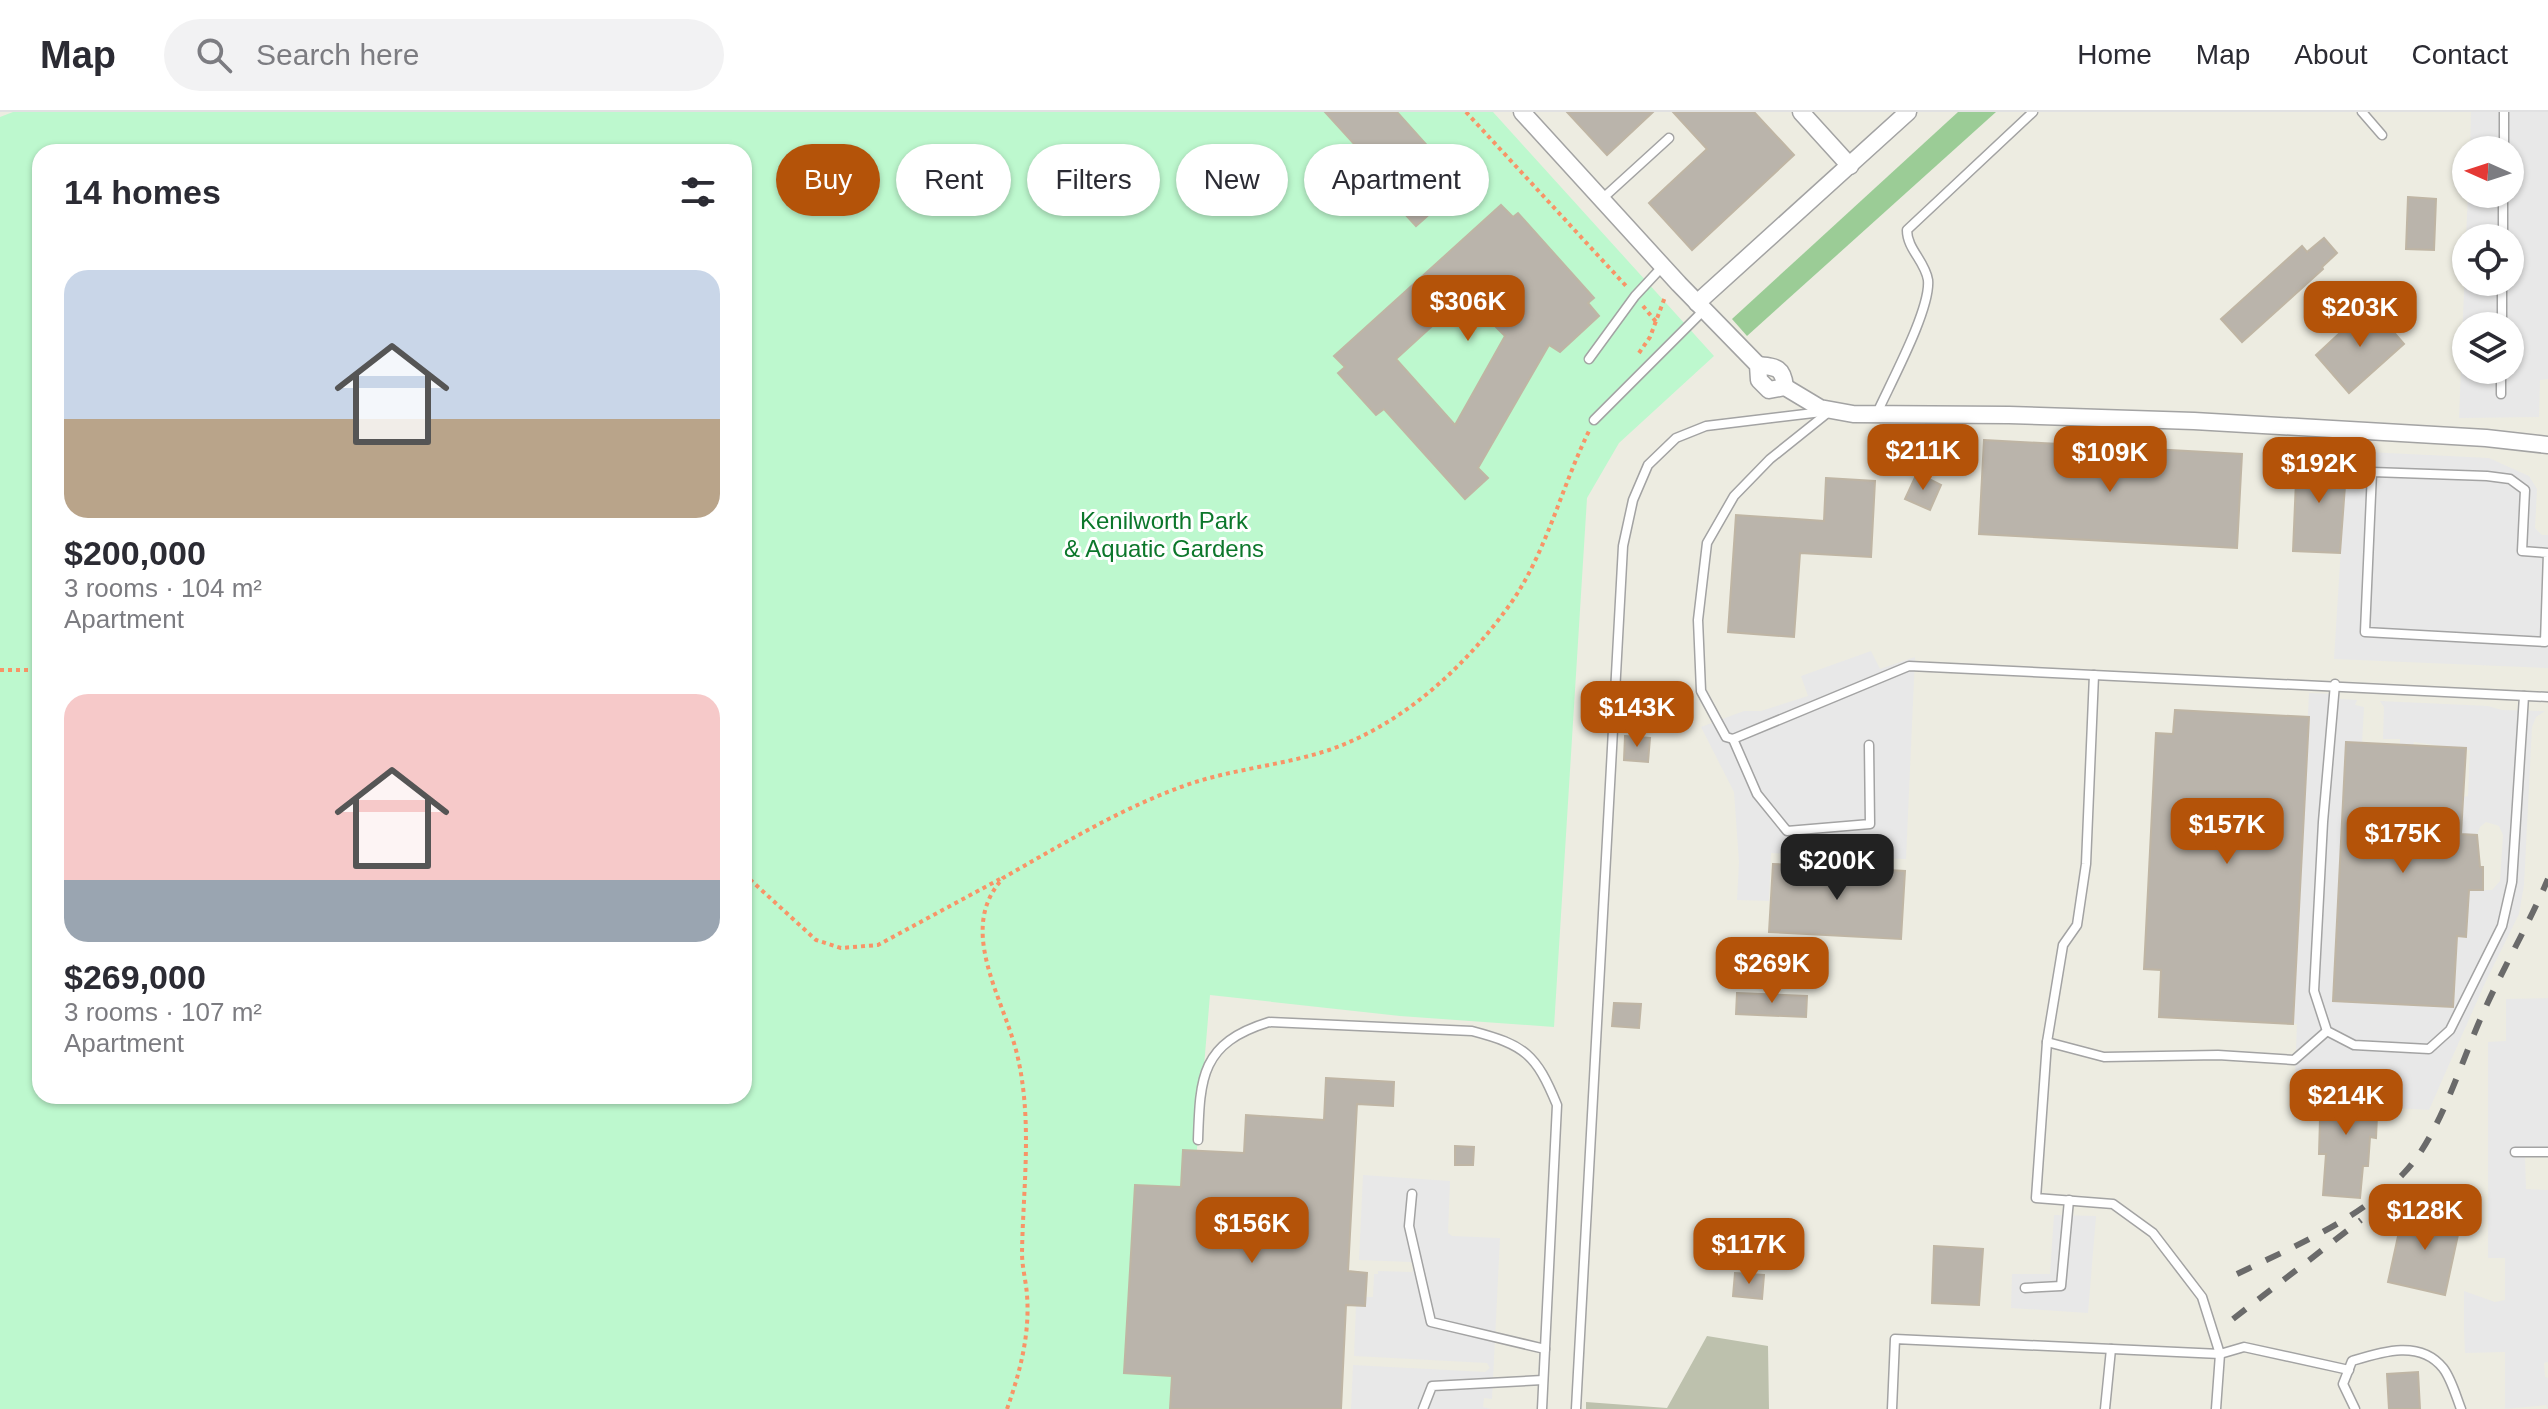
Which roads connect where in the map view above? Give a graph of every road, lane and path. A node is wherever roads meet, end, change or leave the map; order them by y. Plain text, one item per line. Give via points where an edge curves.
1 (1466, 112) edge
2 (1522, 112) edge
3 (1801, 112) edge
4 (1908, 112) edge
5 (2033, 112) edge
6 (2362, 112) edge
7 (2504, 112) edge
8 (2382, 135) dead end
9 (2504, 136) edge
10 (1669, 138) dead end
11 (1850, 166) junction
12 (1602, 199) junction
13 (1663, 266) junction
14 (1628, 288) dead end
15 (1666, 295) dead end
16 (1642, 305) dead end
17 (1701, 307) junction
18 (1657, 323) junction
19 (1589, 359) dead end
20 (1635, 359) dead end
21 (2501, 384) edge
22 (2501, 394) dead end
23 (1831, 411) junction
24 (1877, 414) junction
25 (1594, 420) joint
26 (2548, 445) edge
27 (2547, 587) edge
28 (0, 670) edge
29 (32, 670) edge
30 (2094, 675) junction
31 (2335, 684) junction
32 (2524, 696) junction
33 (2548, 697) edge
34 (1733, 739) junction
35 (1869, 745) dead end
36 (1003, 878) junction
37 (752, 881) edge
38 (2327, 1031) junction
39 (2047, 1042) junction
40 (1198, 1140) dead end
41 (2515, 1152) dead end
42 (2548, 1152) edge
43 (1412, 1194) dead end
44 (2069, 1200) junction
45 (2025, 1288) dead end
46 (1545, 1349) junction
47 (2111, 1349) junction
48 (2220, 1354) junction
49 (2349, 1370) junction
50 (1543, 1380) junction
51 (1007, 1409) edge
52 (1423, 1409) edge
53 (1542, 1409) edge
54 (1576, 1409) edge
55 (1892, 1409) edge
56 (2105, 1409) edge
57 (2216, 1409) edge
58 (2355, 1409) edge
59 (2461, 1409) edge

1 - 14 path
2 - 12 street
3 - 11 street
4 - 11 street
5 - 24 lane via 1907,230 1928,286 1920,317
6 - 8 lane
7 - 9 lane
10 - 12 lane
11 - 17 street
12 - 13 street
13 - 17 street
13 - 19 lane
15 - 18 path
16 - 18 path
17 - 23 street via 1758,365 1775,367 1784,375 1785,387
17 - 25 lane
18 - 20 path
21 - 22 lane
23 - 24 street
23 - 34 lane via 1770,459 1734,496 1707,543 1698,620 1701,691 1726,737
23 - 54 lane via 1706,426 1676,438 1648,465 1633,500 1623,546
24 - 26 street via 2194,421
25 - 36 path via 1528,576 1482,640 1419,700 1383,725 1331,749 1186,785 1130,807
27 - 27 lane via 2545,642 2365,632 2372,472 2510,479 2525,490 2522,551 2548,553
28 - 29 path
30 - 31 lane
30 - 34 lane via 1909,666
30 - 39 lane via 2086,864 2077,925 2063,945
31 - 32 lane
31 - 38 lane via 2314,991
32 - 33 lane
32 - 38 lane via 2512,882 2502,926 2450,1030 2429,1049 2354,1045
34 - 35 lane via 1757,794 1787,831 1870,824
36 - 37 path via 878,945 841,948 816,940
36 - 51 path via 988,899 983,940 1016,1047 1026,1116 1026,1336
38 - 39 lane via 2294,1060 2104,1057
39 - 44 lane via 2036,1198
40 - 46 lane via 1200,1090 1210,1062 1227,1040 1269,1022 1472,1031 1524,1050 1544,1072 1557,1105
41 - 42 lane
43 - 46 lane via 1409,1226 1431,1322
44 - 45 lane via 2061,1286
44 - 48 lane via 2113,1204 2153,1233 2202,1297
46 - 50 lane
47 - 48 lane
47 - 55 lane via 1895,1339
47 - 56 lane
48 - 49 lane via 2244,1347
48 - 57 lane
49 - 58 lane via 2343,1384
49 - 59 lane via 2352,1361 2395,1349 2427,1355 2444,1368
50 - 52 lane via 1432,1386
50 - 53 lane

